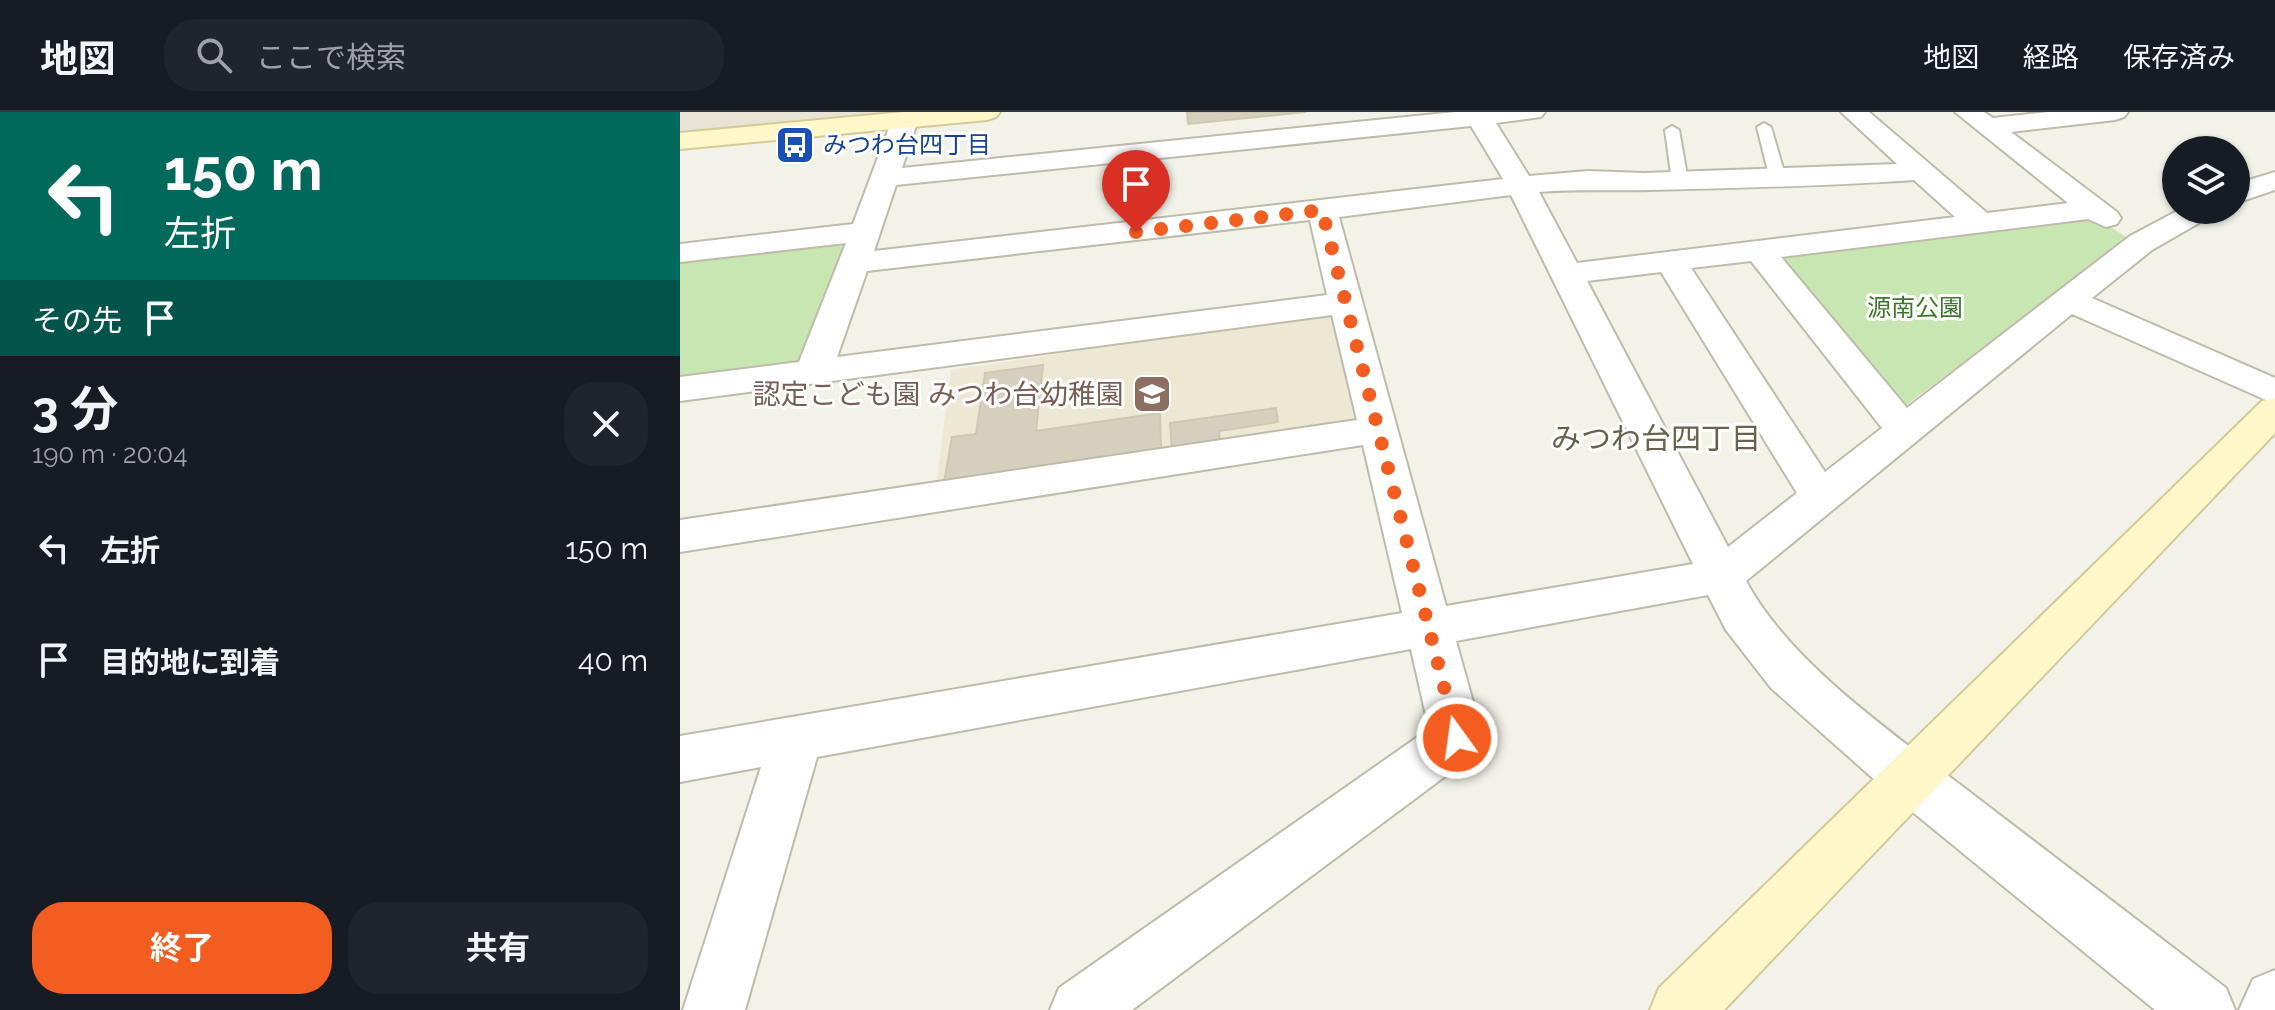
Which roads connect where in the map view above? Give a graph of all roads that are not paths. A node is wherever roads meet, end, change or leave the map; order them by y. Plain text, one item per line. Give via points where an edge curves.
1 (987, 112) edge
2 (1532, 112) edge
3 (1854, 112) edge
4 (2115, 112) edge
5 (1478, 115) edge
6 (905, 120) junction
7 (1978, 120) edge
8 (1764, 127) dead end
9 (1672, 130) dead end
10 (680, 141) edge
11 (1921, 171) junction
12 (883, 178) junction
13 (1778, 179) junction
14 (1680, 181) junction
15 (2275, 181) edge
16 (1521, 185) junction
17 (2250, 189) edge
18 (2093, 209) junction
19 (1322, 210) junction
20 (1980, 223) junction
21 (2176, 224) edge
22 (863, 232) junction
23 (2141, 243) junction
24 (1759, 250) junction
25 (680, 253) edge
26 (1670, 261) junction
27 (856, 263) junction
28 (1568, 274) junction
29 (2070, 301) junction
30 (1347, 303) junction
31 (813, 373) junction
32 (680, 389) edge
33 (2275, 392) edge
34 (2275, 410) edge
35 (1378, 430) junction
36 (1905, 431) junction
37 (1821, 498) junction
38 (680, 536) edge
39 (1721, 576) junction
40 (1430, 627) junction
41 (796, 740) junction
42 (680, 759) edge
43 (1912, 779) junction
44 (2275, 1001) edge
45 (714, 1010) edge
46 (1081, 1010) edge
47 (1681, 1010) edge
48 (2204, 1010) edge
49 (2270, 1010) edge

1 - 6 street
2 - 5 street
3 - 11 street
4 - 7 street
5 - 12 street
5 - 16 street
6 - 10 street
6 - 12 street
7 - 18 street
8 - 13 lane
9 - 14 lane
11 - 13 street
11 - 20 street
12 - 22 street
13 - 14 street
14 - 16 street
15 - 17 street
16 - 19 street
16 - 28 street
18 - 20 street
18 - 23 street
19 - 27 street
19 - 30 street
20 - 24 street
21 - 23 street
22 - 25 street
22 - 27 street
23 - 29 street
24 - 26 street
24 - 36 street
26 - 28 street
26 - 37 street
27 - 31 street
28 - 39 street
29 - 33 street
29 - 36 street
30 - 31 street
30 - 35 street
31 - 32 street
34 - 43 street
35 - 38 street
35 - 40 street
36 - 37 street
37 - 39 street
39 - 40 street
39 - 43 street via 1742,617 1788,674
40 - 41 street
40 - 46 street via 1457,738
41 - 42 street
41 - 45 street
43 - 47 street
43 - 48 street
44 - 49 street

